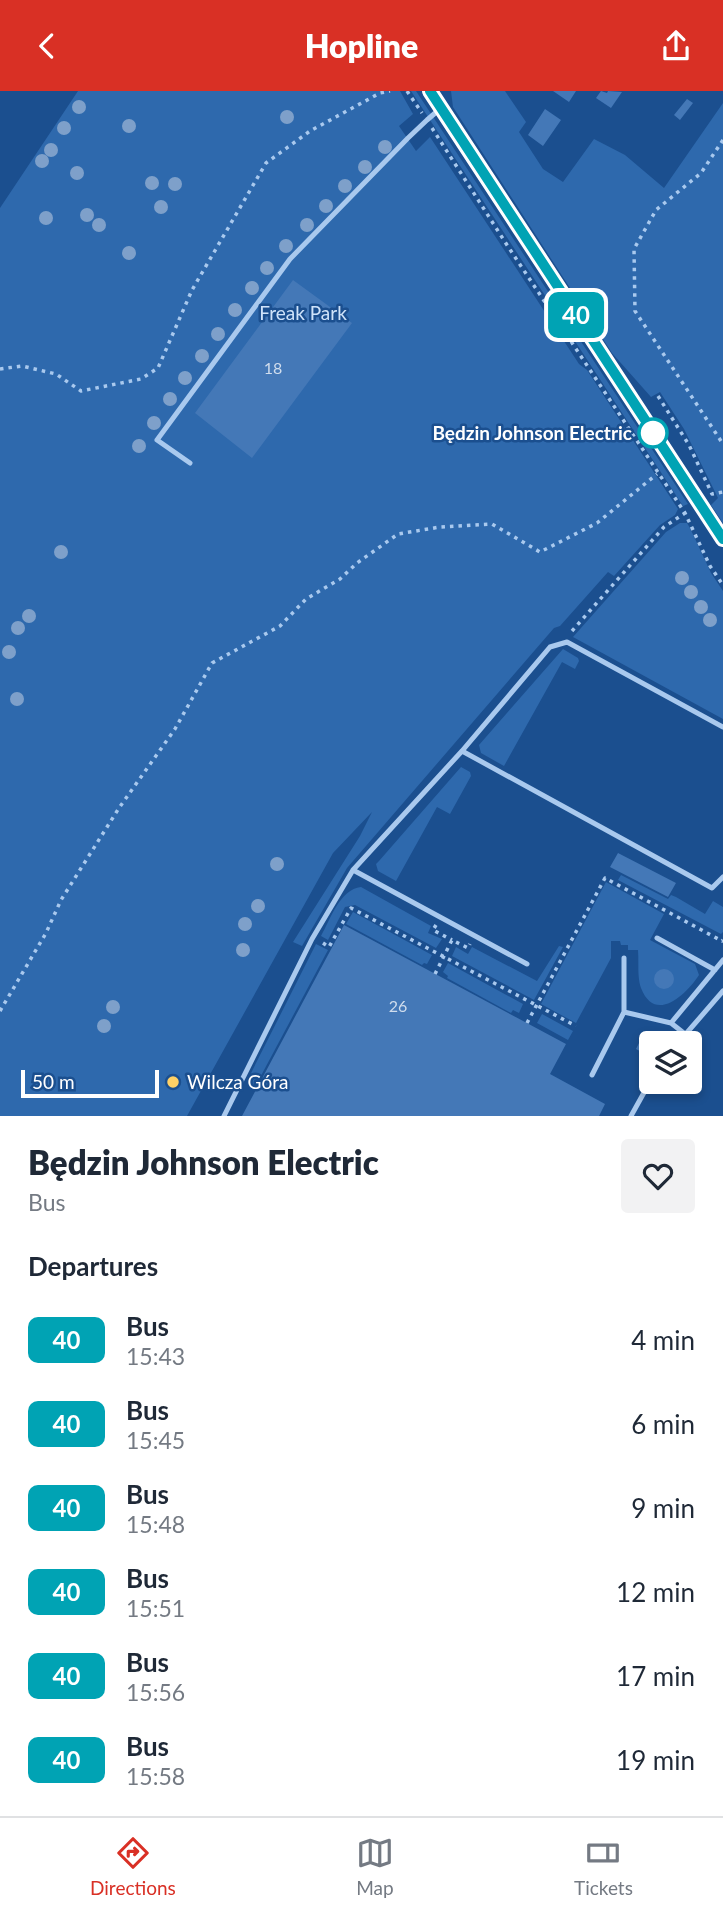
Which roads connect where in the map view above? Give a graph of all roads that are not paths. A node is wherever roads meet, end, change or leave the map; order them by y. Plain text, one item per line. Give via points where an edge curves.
1 (430, 91) edge
2 (442, 108) junction
3 (190, 463) dead end
4 (723, 539) edge
5 (723, 727) edge
6 (462, 751) junction
7 (353, 870) junction
8 (723, 877) edge
9 (657, 938) dead end
10 (624, 958) dead end
11 (723, 960) edge
12 (527, 964) dead end
13 (715, 970) junction
14 (723, 991) edge
15 (624, 1012) junction
16 (671, 1023) junction
17 (681, 1031) edge
18 (688, 1031) edge
19 (592, 1075) dead end
20 (643, 1094) edge
21 (224, 1116) edge
22 (631, 1116) edge

1 - 2 street
2 - 3 lane via 290,259 157,440
2 - 4 street
5 - 6 lane via 567,642 550,647
6 - 7 lane
6 - 8 lane via 712,888
7 - 12 lane
7 - 21 lane via 312,939
9 - 13 lane
10 - 15 lane
11 - 13 lane
13 - 16 lane
14 - 18 lane
15 - 16 lane
15 - 19 lane
16 - 17 lane
20 - 22 lane

